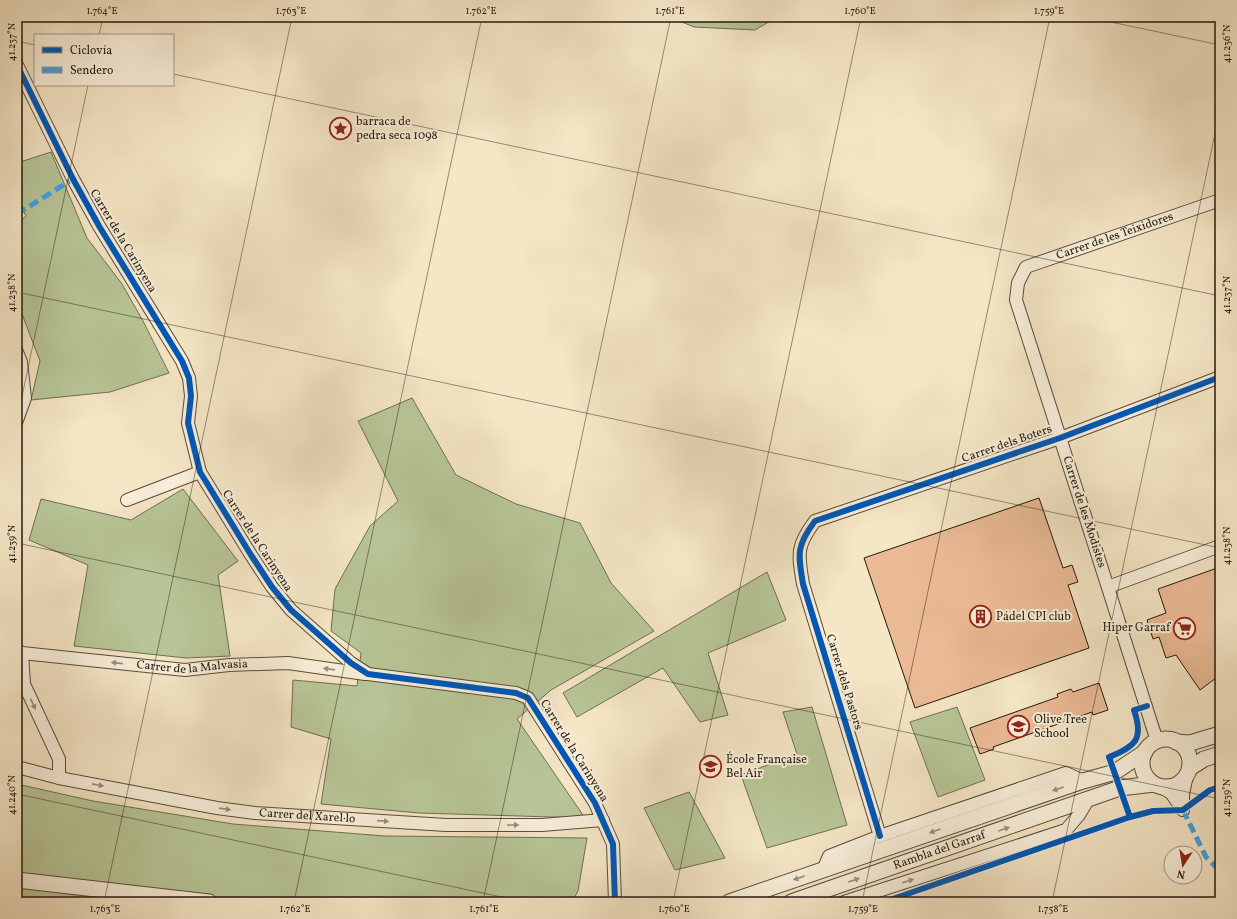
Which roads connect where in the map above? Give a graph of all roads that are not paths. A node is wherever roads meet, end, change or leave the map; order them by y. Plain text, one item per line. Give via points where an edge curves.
1 (17, 65) edge
2 (1220, 200) edge
3 (1018, 283) joint
4 (17, 352) edge
5 (1220, 377) edge
6 (17, 420) edge
7 (1060, 438) junction
8 (200, 472) junction
9 (127, 500) dead end
10 (805, 534) joint
11 (1220, 546) edge
12 (1108, 586) junction
13 (19, 652) edge
14 (368, 674) junction
15 (1220, 734) edge
16 (1157, 741) junction
17 (1176, 742) junction
18 (1145, 752) junction
19 (1220, 754) edge
20 (17, 767) edge
21 (1188, 772) junction
22 (59, 778) junction
23 (1083, 780) junction
24 (1157, 785) junction
25 (1088, 800) junction
26 (603, 820) junction
27 (880, 836) junction
28 (823, 870) junction
29 (17, 880) edge
30 (209, 902) edge
31 (615, 902) edge
32 (729, 902) edge
33 (791, 902) edge
34 (844, 902) edge

1 - 8 street, Carrer de la Carinyena via 95,219 182,361 189,378 191,396 188,423
2 - 3 street, Carrer de les Teixidores via 1026,267
3 - 7 street, Carrer de les Modistes via 1016,300
4 - 6 street via 21,362 25,398
5 - 7 street, Carrer dels Boters
7 - 10 street, Carrer dels Boters via 815,521
7 - 12 street, Carrer de les Modistes
8 - 9 street
8 - 14 street, Carrer de la Carinyena via 251,555 290,610 351,663
10 - 27 street, Carrer dels Pastors via 798,555 802,584
11 - 12 street
12 - 16 street, Carrer de les Modistes
14 -> 13 street, Carrer de la Malvasia via 288,663 229,664 185,670
13 -> 22 street via 24,684 59,759
14 - 26 street, Carrer de la Carinyena via 516,693 528,698 582,782
15 - 17 street via 1190,743
16 - 17 street via 1168,739
16 - 18 street
17 - 21 street via 1186,749 1189,757
18 - 23 street, Rambla del Garraf via 1114,772
18 - 24 street via 1142,766 1147,778
19 - 21 street via 1204,759
20 - 22 street, Carrer del Xarel·lo
21 - 24 street via 1179,784 1171,787
21 - 24 street via 1183,794 1183,810 1171,793
22 -> 26 street, Carrer del Xarel·lo via 255,813 446,825 542,825
23 - 27 street via 1066,773
23 -> 28 street, Rambla del Garraf
24 - 25 street, Rambla del Garraf via 1120,788
33 -> 25 street, Rambla del Garraf
34 -> 25 street, Rambla del Garraf via 1066,830
26 - 31 street, Carrer de la Carinyena via 613,844
27 - 28 street via 829,856
28 -> 32 street, Rambla del Garraf
29 - 30 street

